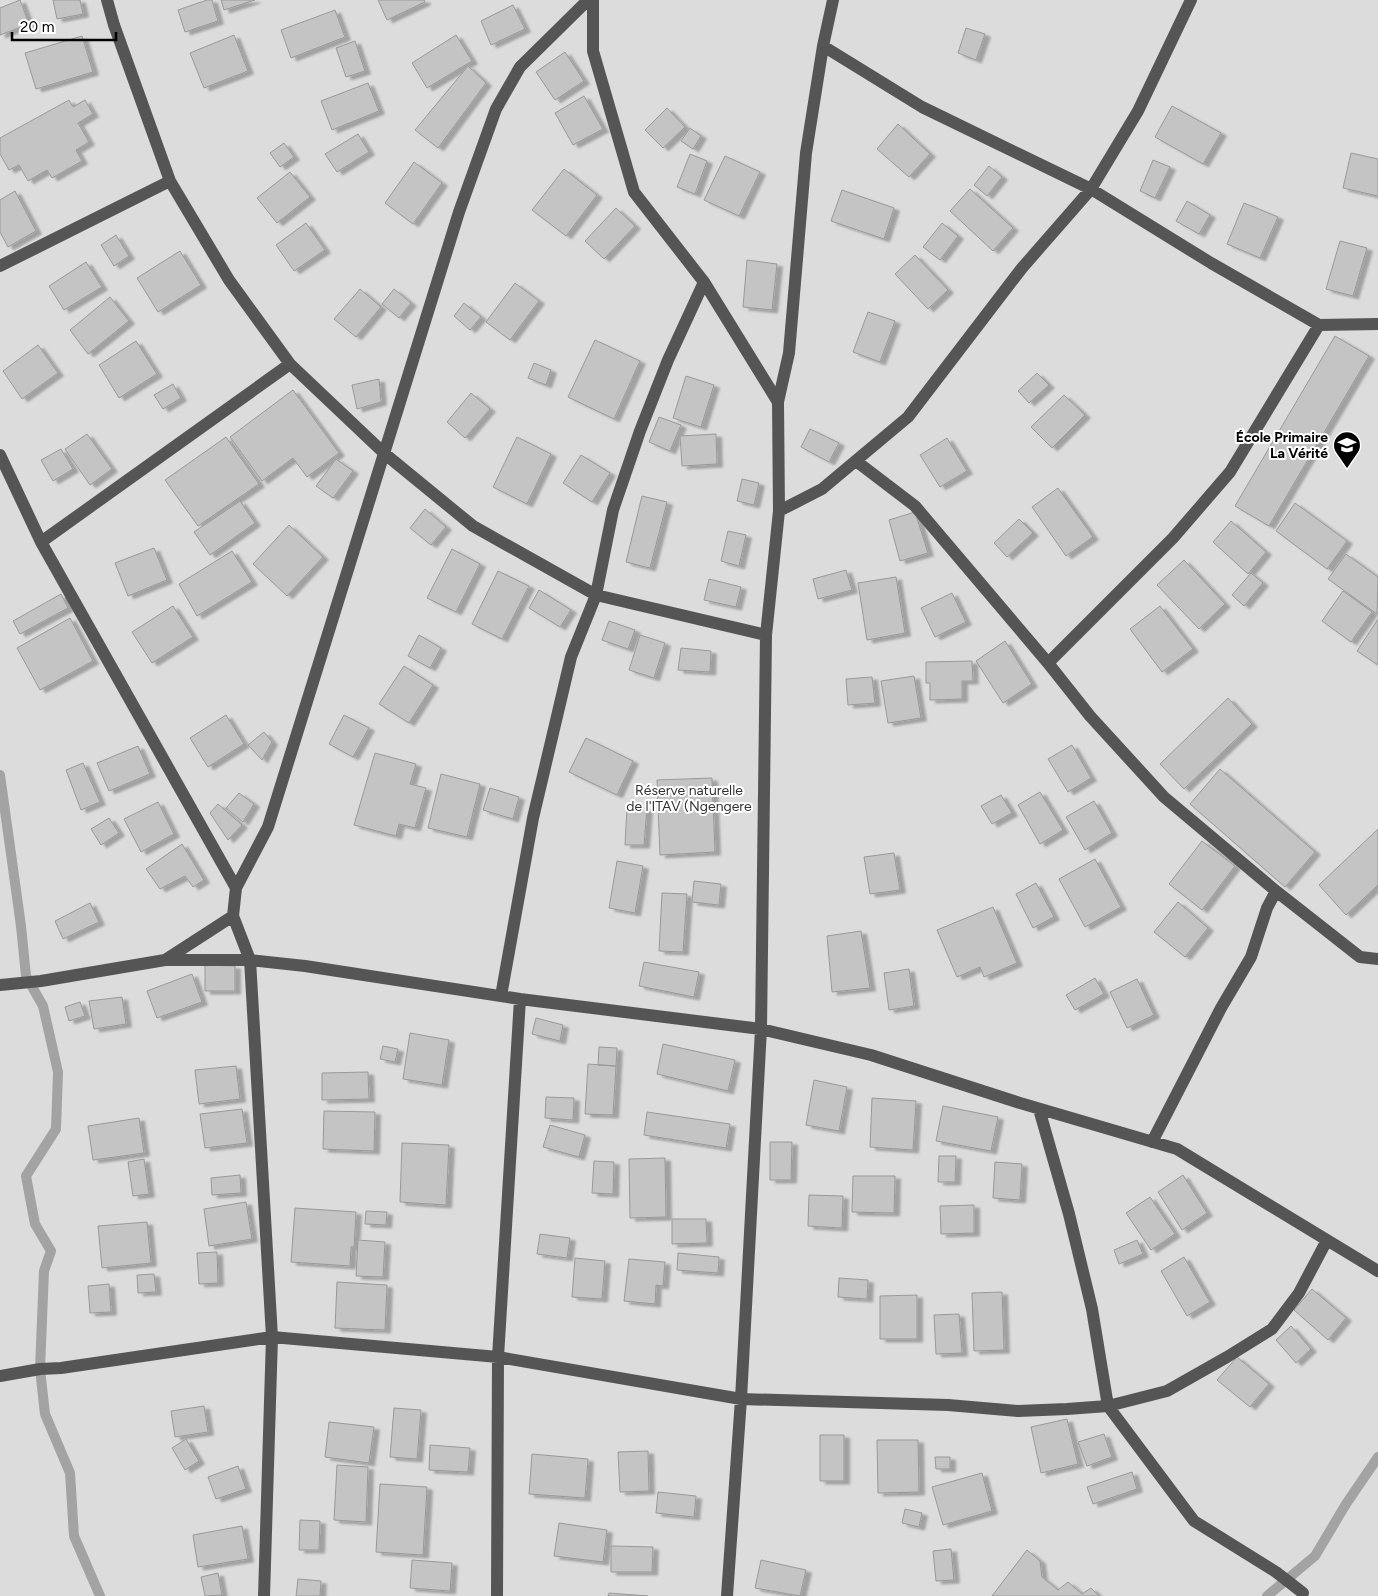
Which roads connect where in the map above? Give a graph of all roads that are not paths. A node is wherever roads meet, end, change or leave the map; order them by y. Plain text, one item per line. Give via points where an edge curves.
1 (107, 0) edge
2 (588, 0) edge
3 (593, 0) edge
4 (833, 0) edge
5 (1191, 0) edge
6 (823, 46) junction
7 (170, 181) junction
8 (1091, 190) junction
9 (0, 266) edge
10 (704, 282) junction
11 (1378, 324) edge
12 (1319, 325) junction
13 (290, 364) junction
14 (778, 402) junction
15 (384, 454) junction
16 (0, 455) edge
17 (856, 461) junction
18 (779, 511) junction
19 (41, 542) junction
20 (596, 595) junction
21 (766, 635) junction
22 (1048, 663) junction
23 (236, 888) junction
24 (1276, 891) junction
25 (233, 916) junction
26 (1378, 958) edge
27 (165, 960) junction
28 (250, 960) junction
29 (0, 985) edge
30 (501, 996) junction
31 (520, 999) junction
32 (762, 1029) junction
33 (1039, 1109) junction
34 (1152, 1142) junction
35 (1327, 1240) junction
36 (1378, 1271) edge
37 (272, 1337) junction
38 (498, 1357) junction
39 (4, 1376) edge
40 (741, 1399) junction
41 (1108, 1406) junction
42 (1302, 1595) edge
43 (264, 1596) edge
44 (497, 1596) edge
45 (727, 1596) edge

1 - 7 street
2 - 15 street via 520,66 496,109
3 - 10 street via 593,51 634,192
4 - 6 street
5 - 8 street via 1138,111
6 - 8 street via 922,107
6 - 14 street via 806,153 788,354
7 - 9 street
7 - 13 street via 229,280
8 - 12 street
8 - 17 street via 1022,268 908,417
10 - 14 street
10 - 20 street via 640,431 614,510
11 - 12 street
12 - 22 street via 1230,472 1173,538
13 - 15 street
13 - 19 street
14 - 18 street
15 - 20 street via 473,526
15 - 23 street via 268,827
16 - 19 street
17 - 18 street via 822,489
17 - 22 street via 915,506
18 - 21 street
19 - 23 street
20 - 21 street
20 - 30 street via 571,658 533,818
21 - 32 street
22 - 24 street via 1090,716 1164,797
23 - 25 street
24 - 26 street via 1360,957
24 - 34 street via 1251,956
25 - 27 street
25 - 28 street
27 - 28 street
27 - 29 street
28 - 30 street
28 - 37 street
30 - 31 street
31 - 32 street
31 - 38 street
32 - 33 street via 872,1055
32 - 40 street
33 - 34 street
33 - 41 street via 1092,1309
34 - 35 street via 1177,1149
35 - 36 street
35 - 41 street via 1300,1293 1272,1329 1166,1391
37 - 38 street
37 - 39 street
37 - 43 street
38 - 40 street
38 - 44 street
40 - 41 street via 948,1405 1018,1411
40 - 45 street
41 - 42 street via 1194,1521 1276,1572

